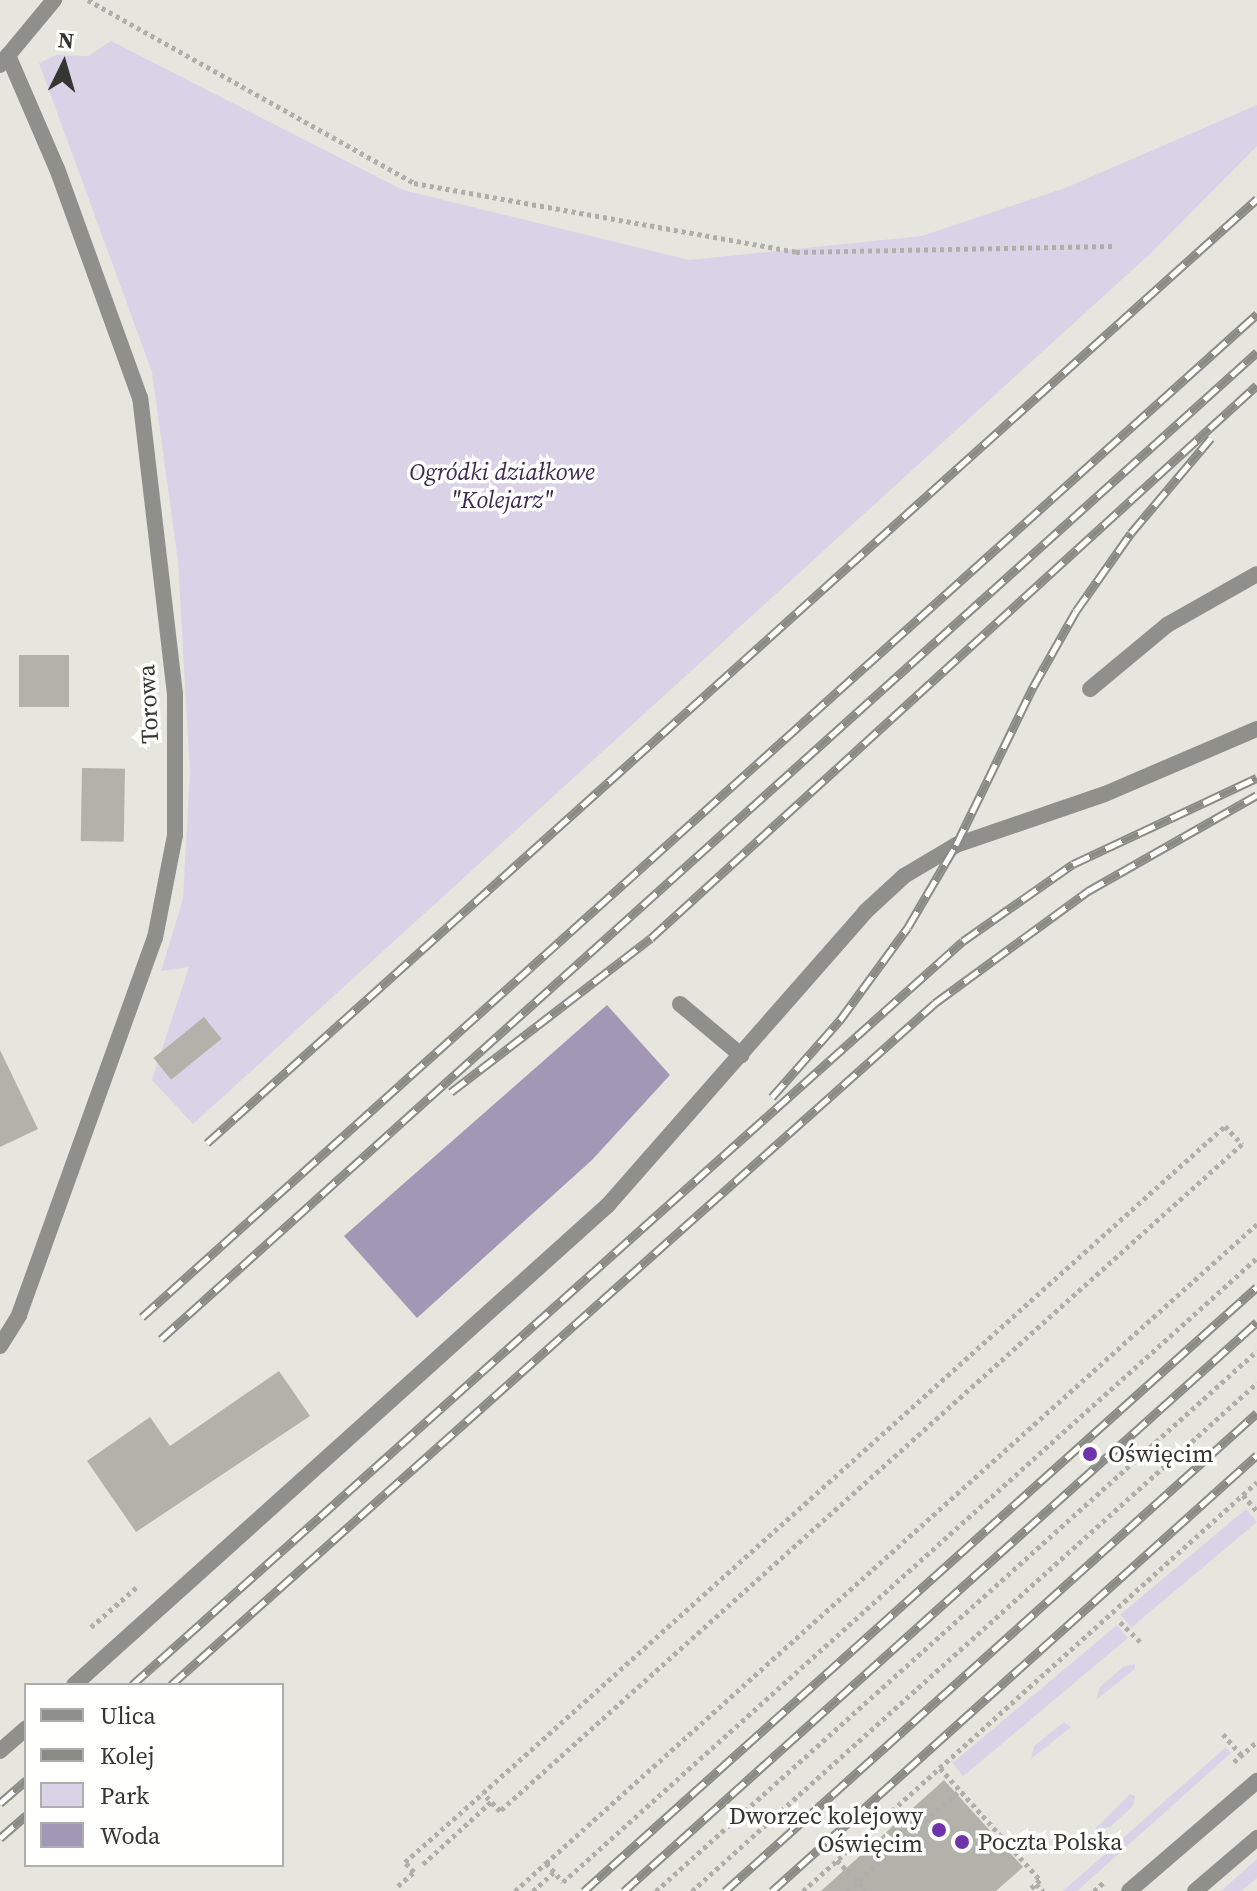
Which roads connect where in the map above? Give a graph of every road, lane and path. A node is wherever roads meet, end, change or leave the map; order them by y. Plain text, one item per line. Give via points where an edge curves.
1 (54, 0) edge
2 (88, 0) edge
3 (4, 60) edge
4 (1115, 246) dead end
5 (1257, 574) edge
6 (1090, 689) dead end
7 (1257, 729) edge
8 (680, 1004) dead end
9 (741, 1055) junction
10 (1257, 1224) edge
11 (1257, 1258) edge
12 (0, 1346) edge
13 (1257, 1351) edge
14 (1257, 1383) edge
15 (1257, 1482) edge
16 (1243, 1495) junction
17 (1257, 1511) edge
18 (138, 1586) dead end
19 (1120, 1622) dead end
20 (91, 1627) dead end
21 (1140, 1641) dead end
22 (76, 1683) edge
23 (24, 1730) edge
24 (1223, 1734) dead end
25 (0, 1751) edge
26 (1241, 1755) dead end
27 (940, 1768) junction
28 (1257, 1781) edge
29 (960, 1790) junction
30 (483, 1793) junction
31 (491, 1802) junction
32 (1257, 1838) edge
33 (837, 1860) junction
34 (546, 1863) junction
35 (423, 1864) dead end
36 (554, 1872) junction
37 (857, 1882) junction
38 (1036, 1884) junction
39 (398, 1886) dead end
40 (515, 1891) edge
41 (533, 1891) edge
42 (656, 1891) edge
43 (692, 1891) edge
44 (803, 1891) edge
45 (847, 1891) edge
46 (866, 1891) edge
47 (1028, 1891) edge
48 (1043, 1891) edge
49 (1129, 1891) edge
50 (1195, 1891) edge

1 - 3 street
2 - 4 path via 414,183 796,252
3 - 12 street, Torowa via 57,169 140,398 175,694 175,835 155,938 19,1315
5 - 6 street via 1167,625
7 - 9 street via 1105,794 967,841 915,867 865,912
8 - 9 street
9 - 22 street via 608,1205
10 - 34 path
11 - 36 path via 563,1882
13 - 42 path
14 - 43 path
15 - 16 path
16 - 17 path
16 - 27 path
18 - 20 path
19 - 21 path
23 - 25 street
24 - 26 path
27 - 29 path
27 - 33 path
28 - 49 street
29 - 37 path
29 - 38 path via 1040,1880
30 - 31 path
30 - 31 path via 1225,1126 1242,1144 500,1811
30 - 39 path via 405,1862 414,1872
31 - 35 path
32 - 50 street
33 - 37 path
33 - 44 path
34 - 36 path
34 - 40 path
36 - 41 path
37 - 45 path
37 - 46 path
38 - 47 path
38 - 48 path

